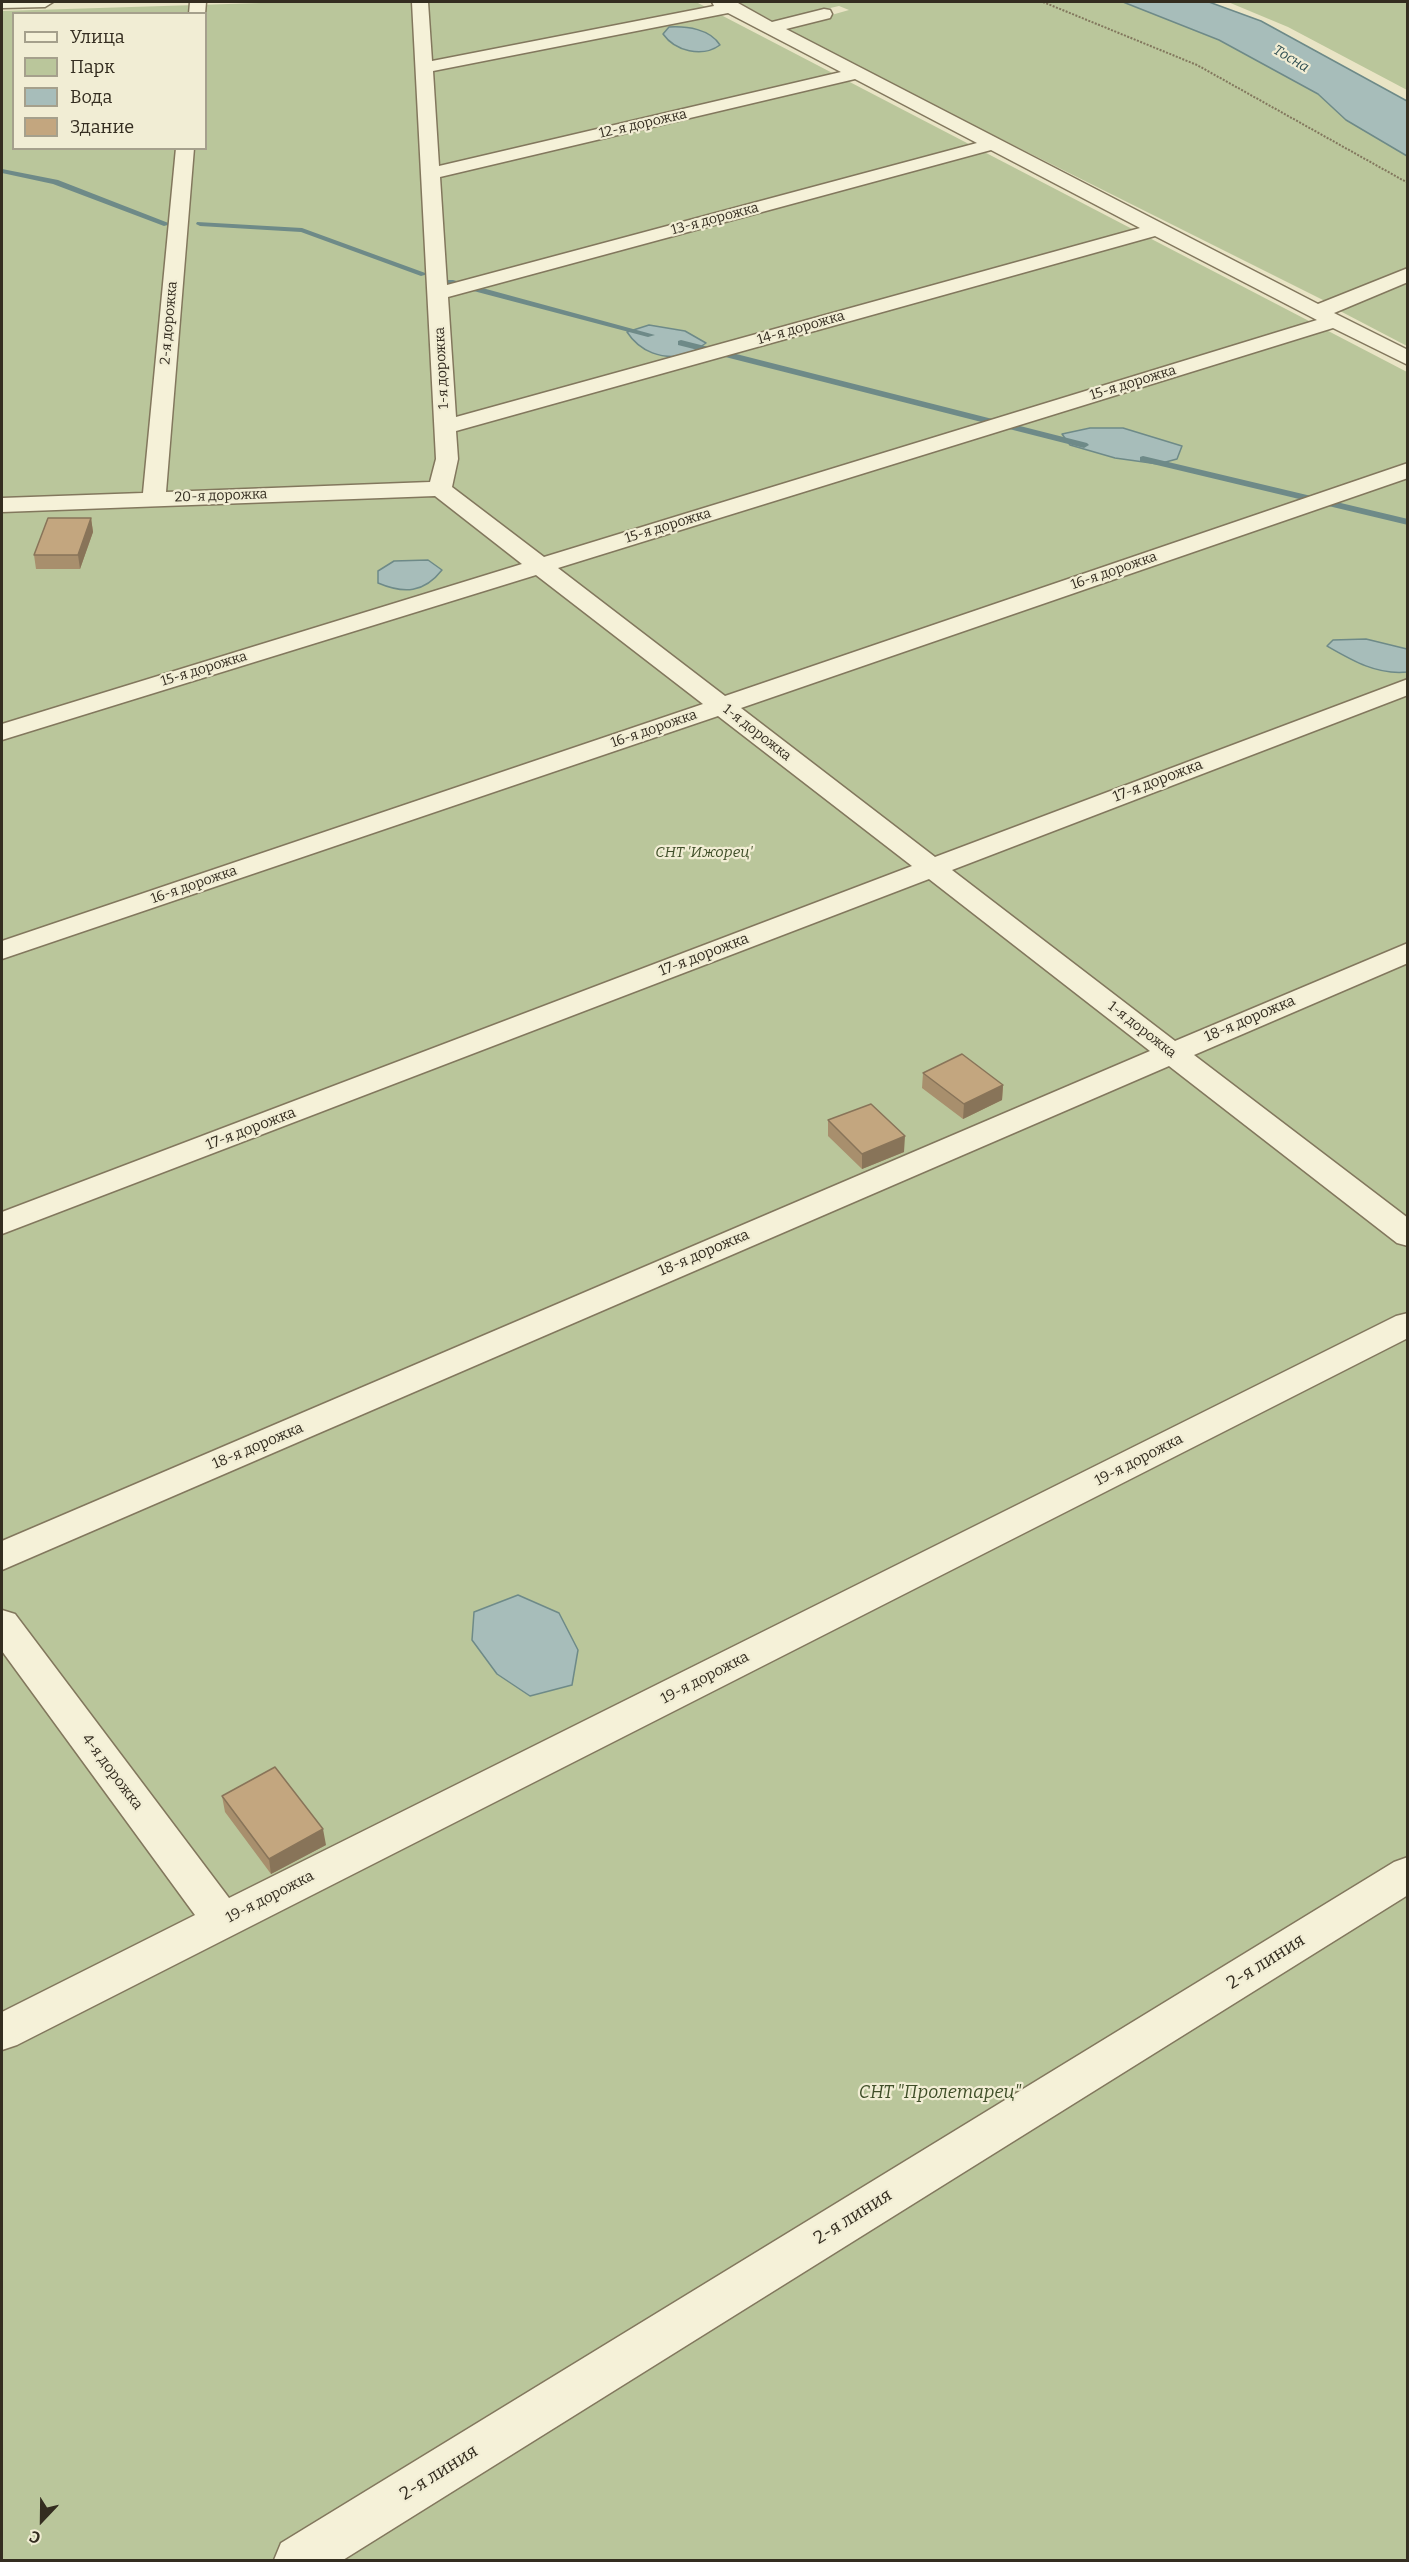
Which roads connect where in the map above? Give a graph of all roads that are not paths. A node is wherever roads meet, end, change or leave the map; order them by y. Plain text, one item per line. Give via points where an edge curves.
1 (45, 2) edge
2 (420, 2) edge
3 (2, 3) edge
4 (726, 4) edge
5 (824, 14) dead end
6 (771, 28) junction
7 (424, 68) junction
8 (855, 74) junction
9 (993, 144) junction
10 (185, 150) edge
11 (430, 174) junction
12 (1157, 229) junction
13 (1407, 274) edge
14 (443, 292) junction
15 (1327, 316) junction
16 (1407, 359) edge
17 (446, 427) junction
18 (1407, 470) edge
19 (440, 489) junction
20 (154, 498) junction
21 (2, 505) edge
22 (540, 565) junction
23 (1407, 686) edge
24 (722, 706) junction
25 (2, 732) edge
26 (932, 868) junction
27 (2, 950) edge
28 (1407, 952) edge
29 (1171, 1052) junction
30 (2, 1224) edge
31 (1407, 1235) edge
32 (1407, 1324) edge
33 (2, 1556) edge
34 (2, 1624) edge
35 (1407, 1874) edge
36 (224, 1921) junction
37 (2, 2032) edge
38 (298, 2560) edge

1 - 3 street
2 - 7 street, 1-я дорожка
4 - 6 street
4 - 7 street
5 - 6 street
6 - 8 street
7 - 11 street, 1-я дорожка
8 - 9 street
8 - 11 street, 12-я дорожка
9 - 12 street
9 - 14 street, 13-я дорожка
10 - 20 street, 2-я дорожка
11 - 14 street, 1-я дорожка
12 - 15 street
12 - 17 street, 14-я дорожка
13 - 15 street, 15-я дорожка
14 - 17 street, 1-я дорожка
15 - 16 street
15 - 22 street, 15-я дорожка via 1016,419
17 - 19 street, 1-я дорожка via 447,459
18 - 24 street, 16-я дорожка
19 - 20 street, 20-я дорожка
19 - 22 street, 1-я дорожка
20 - 21 street, 20-я дорожка
22 - 24 street, 1-я дорожка
22 - 25 street, 15-я дорожка
23 - 26 street, 17-я дорожка
24 - 26 street, 1-я дорожка
24 - 27 street, 16-я дорожка
26 - 29 street, 1-я дорожка
26 - 30 street, 17-я дорожка
28 - 29 street, 18-я дорожка
29 - 31 street, 1-я дорожка
29 - 33 street, 18-я дорожка
32 - 36 street, 19-я дорожка
34 - 36 street, 4-я дорожка
35 - 38 street, 2-я линия
36 - 37 street, 19-я дорожка

